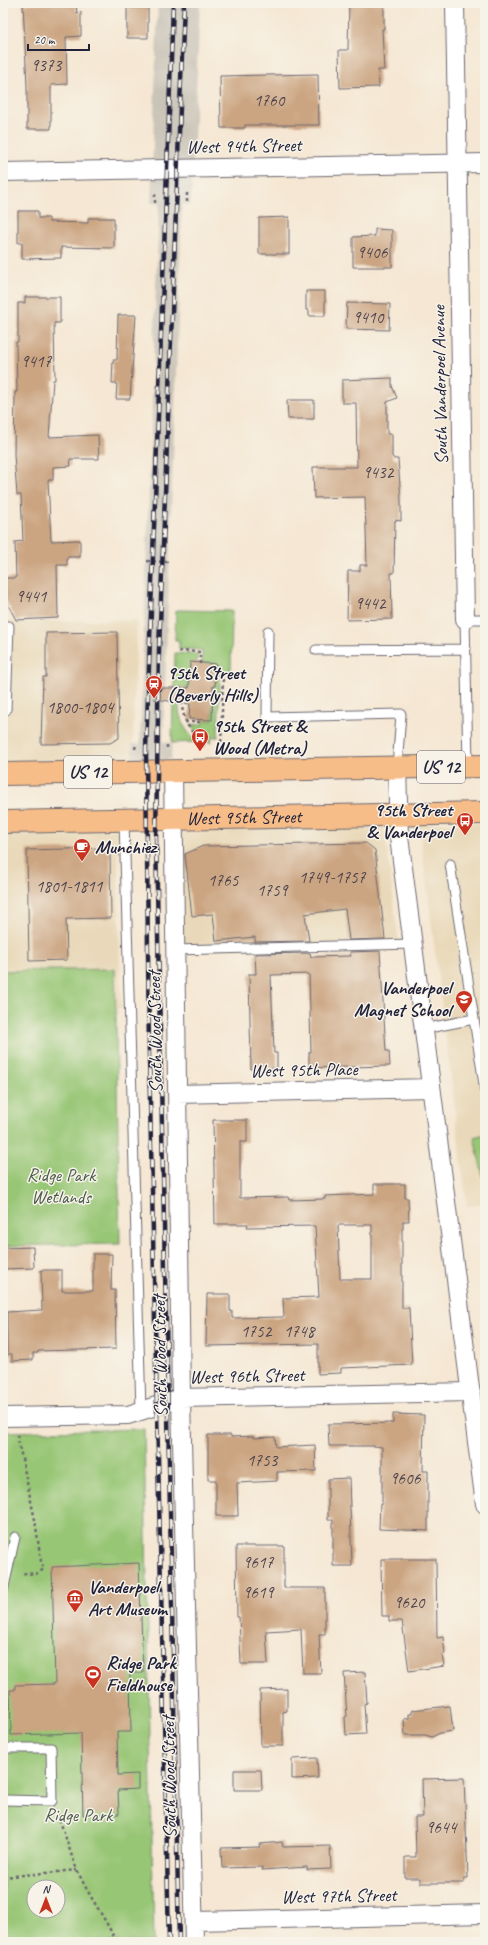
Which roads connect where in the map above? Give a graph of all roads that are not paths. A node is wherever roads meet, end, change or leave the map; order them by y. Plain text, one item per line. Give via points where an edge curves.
1 (455, 3) edge
2 (457, 163) junction
3 (485, 163) edge
4 (3, 172) edge
5 (465, 619) junction
6 (485, 619) edge
7 (6, 626) edge
8 (268, 631) dead end
9 (466, 649) junction
10 (316, 650) dead end
11 (3, 710) edge
12 (477, 766) edge
13 (397, 767) junction
14 (174, 770) junction
15 (3, 774) edge
16 (485, 813) edge
17 (397, 815) junction
18 (173, 818) junction
19 (124, 820) junction
20 (3, 822) edge
21 (450, 864) dead end
22 (413, 944) junction
23 (175, 950) junction
24 (474, 1019) junction
25 (424, 1029) junction
26 (431, 1088) junction
27 (485, 1091) edge
28 (177, 1094) junction
29 (471, 1392) junction
30 (181, 1398) junction
31 (141, 1411) junction
32 (3, 1417) edge
33 (485, 1504) edge
34 (15, 1537) dead end
35 (3, 1591) edge
36 (3, 1748) edge
37 (3, 1800) edge
38 (485, 1914) edge
39 (194, 1921) junction
40 (194, 1942) edge

1 - 2 street, South Vanderpoel Avenue
2 - 3 street, West 94th Street
2 - 4 street, West 94th Street
2 - 5 street, South Vanderpoel Avenue
5 - 6 lane
5 - 9 lane, South Vanderpoel Avenue
7 - 11 lane via 6,710
8 - 13 lane via 267,717 401,714
9 - 10 lane
9 - 12 lane, South Vanderpoel Avenue
12 - 13 main road, US 12
13 - 14 main road, US 12
13 - 17 street
14 - 15 main road, US 12
14 - 18 street, South Wood Street
16 - 17 main road, West 95th Street
17 - 18 main road, West 95th Street
17 - 22 street
18 - 19 main road, West 95th Street
18 - 23 street, South Wood Street
19 - 20 main road, West 95th Street
19 - 31 lane
21 - 24 lane
22 - 23 lane
22 - 25 street
23 - 28 street, South Wood Street
24 - 25 lane
24 - 27 lane
25 - 26 street
26 - 28 street, West 95th Place
26 - 29 street
28 - 30 street, South Wood Street
29 - 30 street, West 96th Street
29 - 33 street
30 - 31 street, West 96th Street
30 - 39 street, South Wood Street
31 - 32 street, West 96th Street via 128,1415
34 - 35 lane
36 - 37 lane via 51,1748 52,1801
38 - 39 street, West 97th Street
39 - 40 street, South Wood Street

